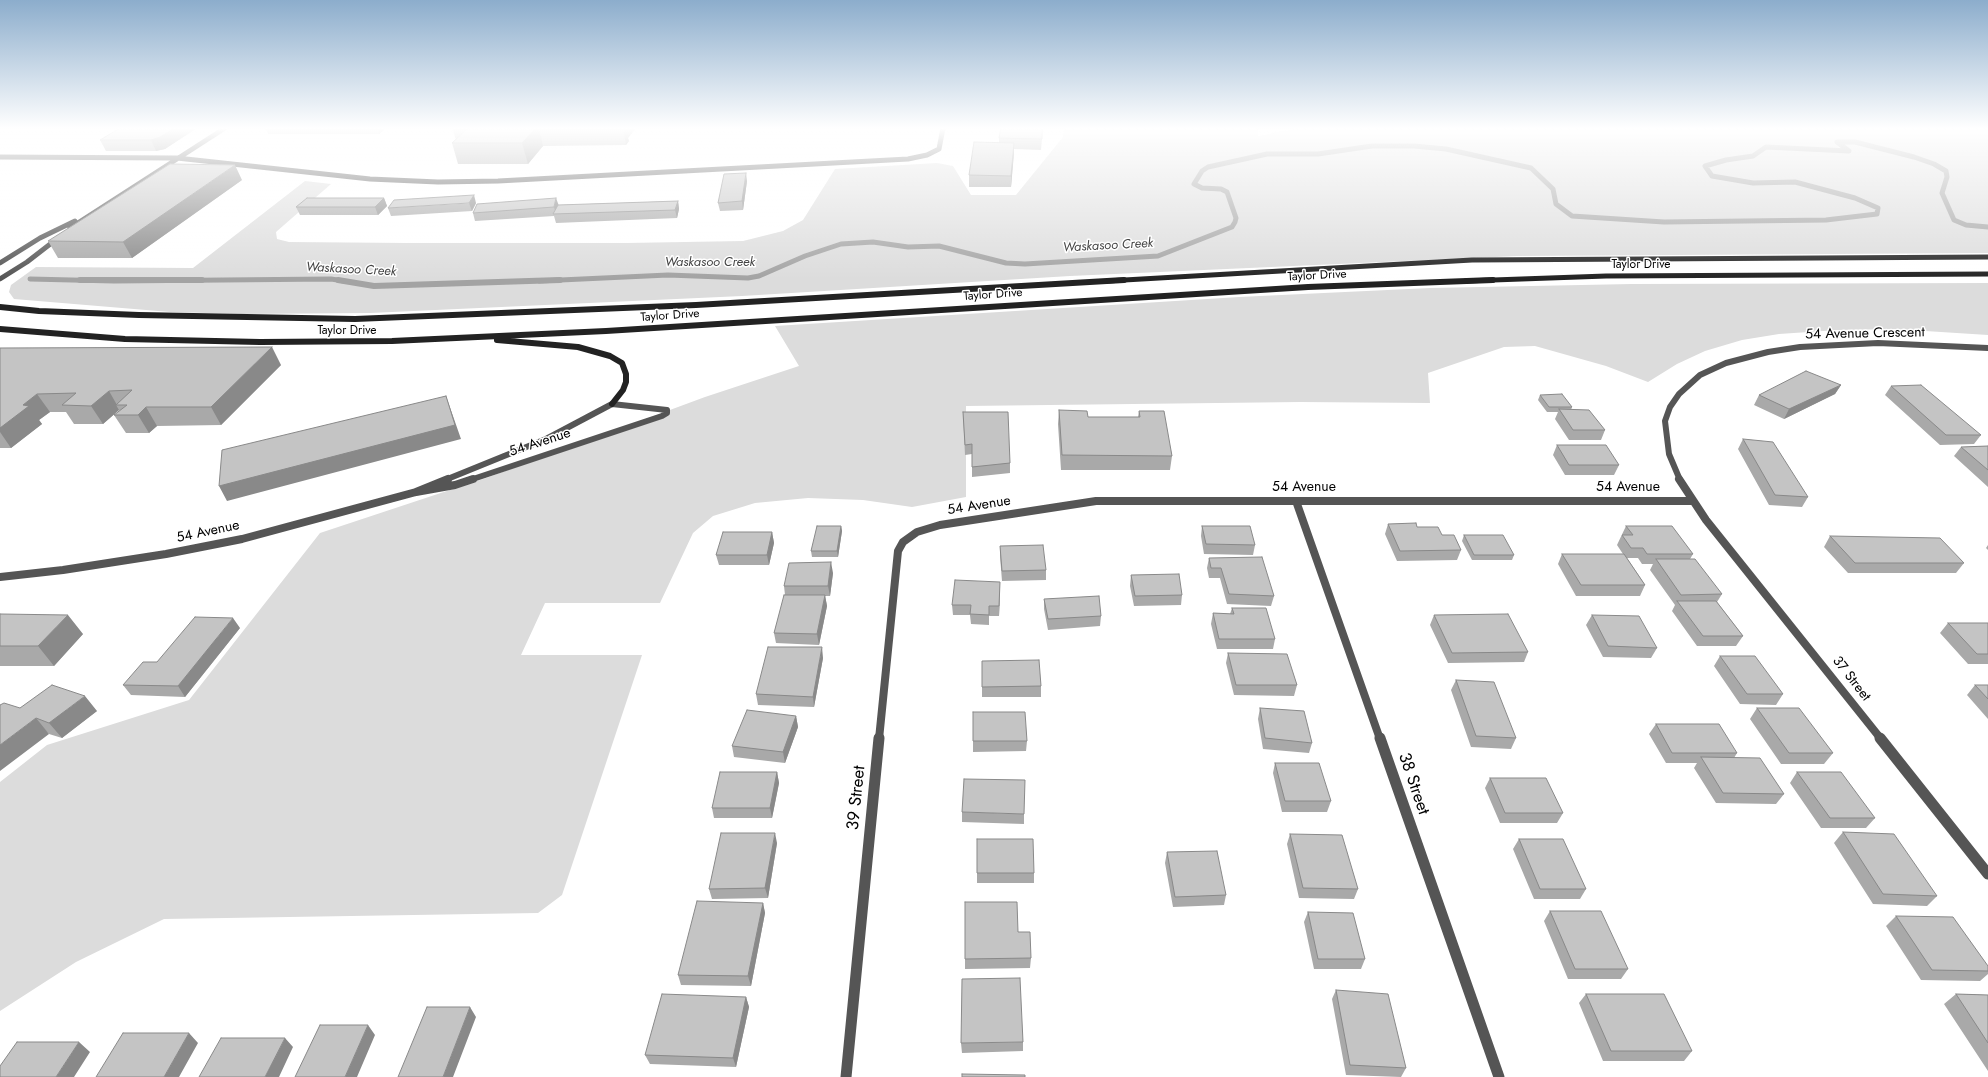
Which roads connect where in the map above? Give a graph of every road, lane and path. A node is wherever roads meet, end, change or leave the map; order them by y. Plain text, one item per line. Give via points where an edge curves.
1 (145, 178) edge
2 (353, 178) edge
3 (545, 178) edge
4 (86, 216) junction
5 (1988, 257) edge
6 (0, 263) edge
7 (1988, 274) edge
8 (0, 279) edge
9 (0, 306) edge
10 (0, 330) edge
11 (465, 338) junction
12 (1988, 348) edge
13 (612, 404) junction
14 (416, 492) junction
15 (1296, 501) junction
16 (1693, 501) junction
17 (917, 532) joint
18 (0, 577) edge
19 (1988, 874) edge
20 (846, 1077) edge
21 (1499, 1077) edge

1 - 4 street
2 - 3 street via 472,182
4 - 6 street via 40,238
4 - 8 street via 28,262
5 - 9 main road, Taylor Drive via 1472,260 696,305 355,319 139,316 39,311
7 - 11 main road, Taylor Drive via 1606,276 1323,286
10 - 11 main road, Taylor Drive via 125,339 252,342
11 - 13 main road via 578,347 610,356 622,363 626,374 623,390
12 - 16 street, 54 Avenue Crescent via 1878,343 1800,347 1741,358 1700,375 1678,394 1665,421 1669,454 1676,474
13 - 14 street, 54 Avenue via 546,439
13 - 14 street, 54 Avenue via 667,410 667,413 455,485
14 - 18 street, 54 Avenue via 249,537 174,553
15 - 16 street, 54 Avenue
15 - 17 street, 54 Avenue via 1096,502 940,525
15 - 21 street, 38 Street
16 - 19 street, 37 Street
17 - 20 street, 39 Street via 903,542 898,551

